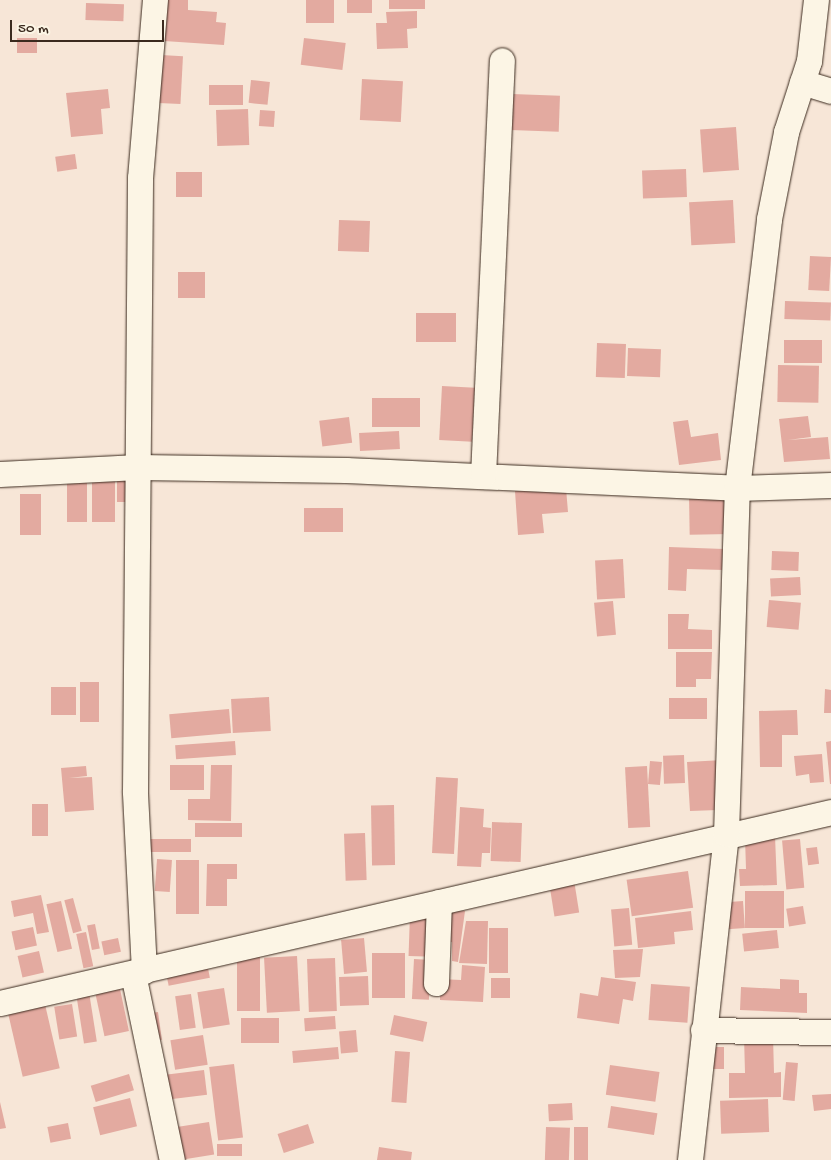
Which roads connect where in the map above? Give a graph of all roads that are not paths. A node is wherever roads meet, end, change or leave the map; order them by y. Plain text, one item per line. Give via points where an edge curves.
1 (155, 0) edge
2 (816, 0) edge
3 (502, 60) dead end
4 (806, 72) junction
5 (831, 91) edge
6 (138, 467) junction
7 (0, 474) edge
8 (483, 476) junction
9 (831, 484) edge
10 (738, 488) junction
11 (831, 812) edge
12 (726, 834) junction
13 (439, 902) junction
14 (139, 972) junction
15 (436, 984) dead end
16 (0, 1003) edge
17 (703, 1030) junction
18 (831, 1032) edge
19 (172, 1160) edge
20 (690, 1160) edge

1 - 6 street via 140,178
2 - 4 street
3 - 8 street
4 - 5 street
4 - 10 street via 786,132 769,220
6 - 7 street
6 - 8 street
6 - 14 street via 135,791
8 - 10 street
9 - 10 street
10 - 12 street
11 - 12 street
12 - 13 street
12 - 17 street
13 - 14 street
13 - 15 street
14 - 16 street
14 - 19 street
17 - 18 street
17 - 20 street

